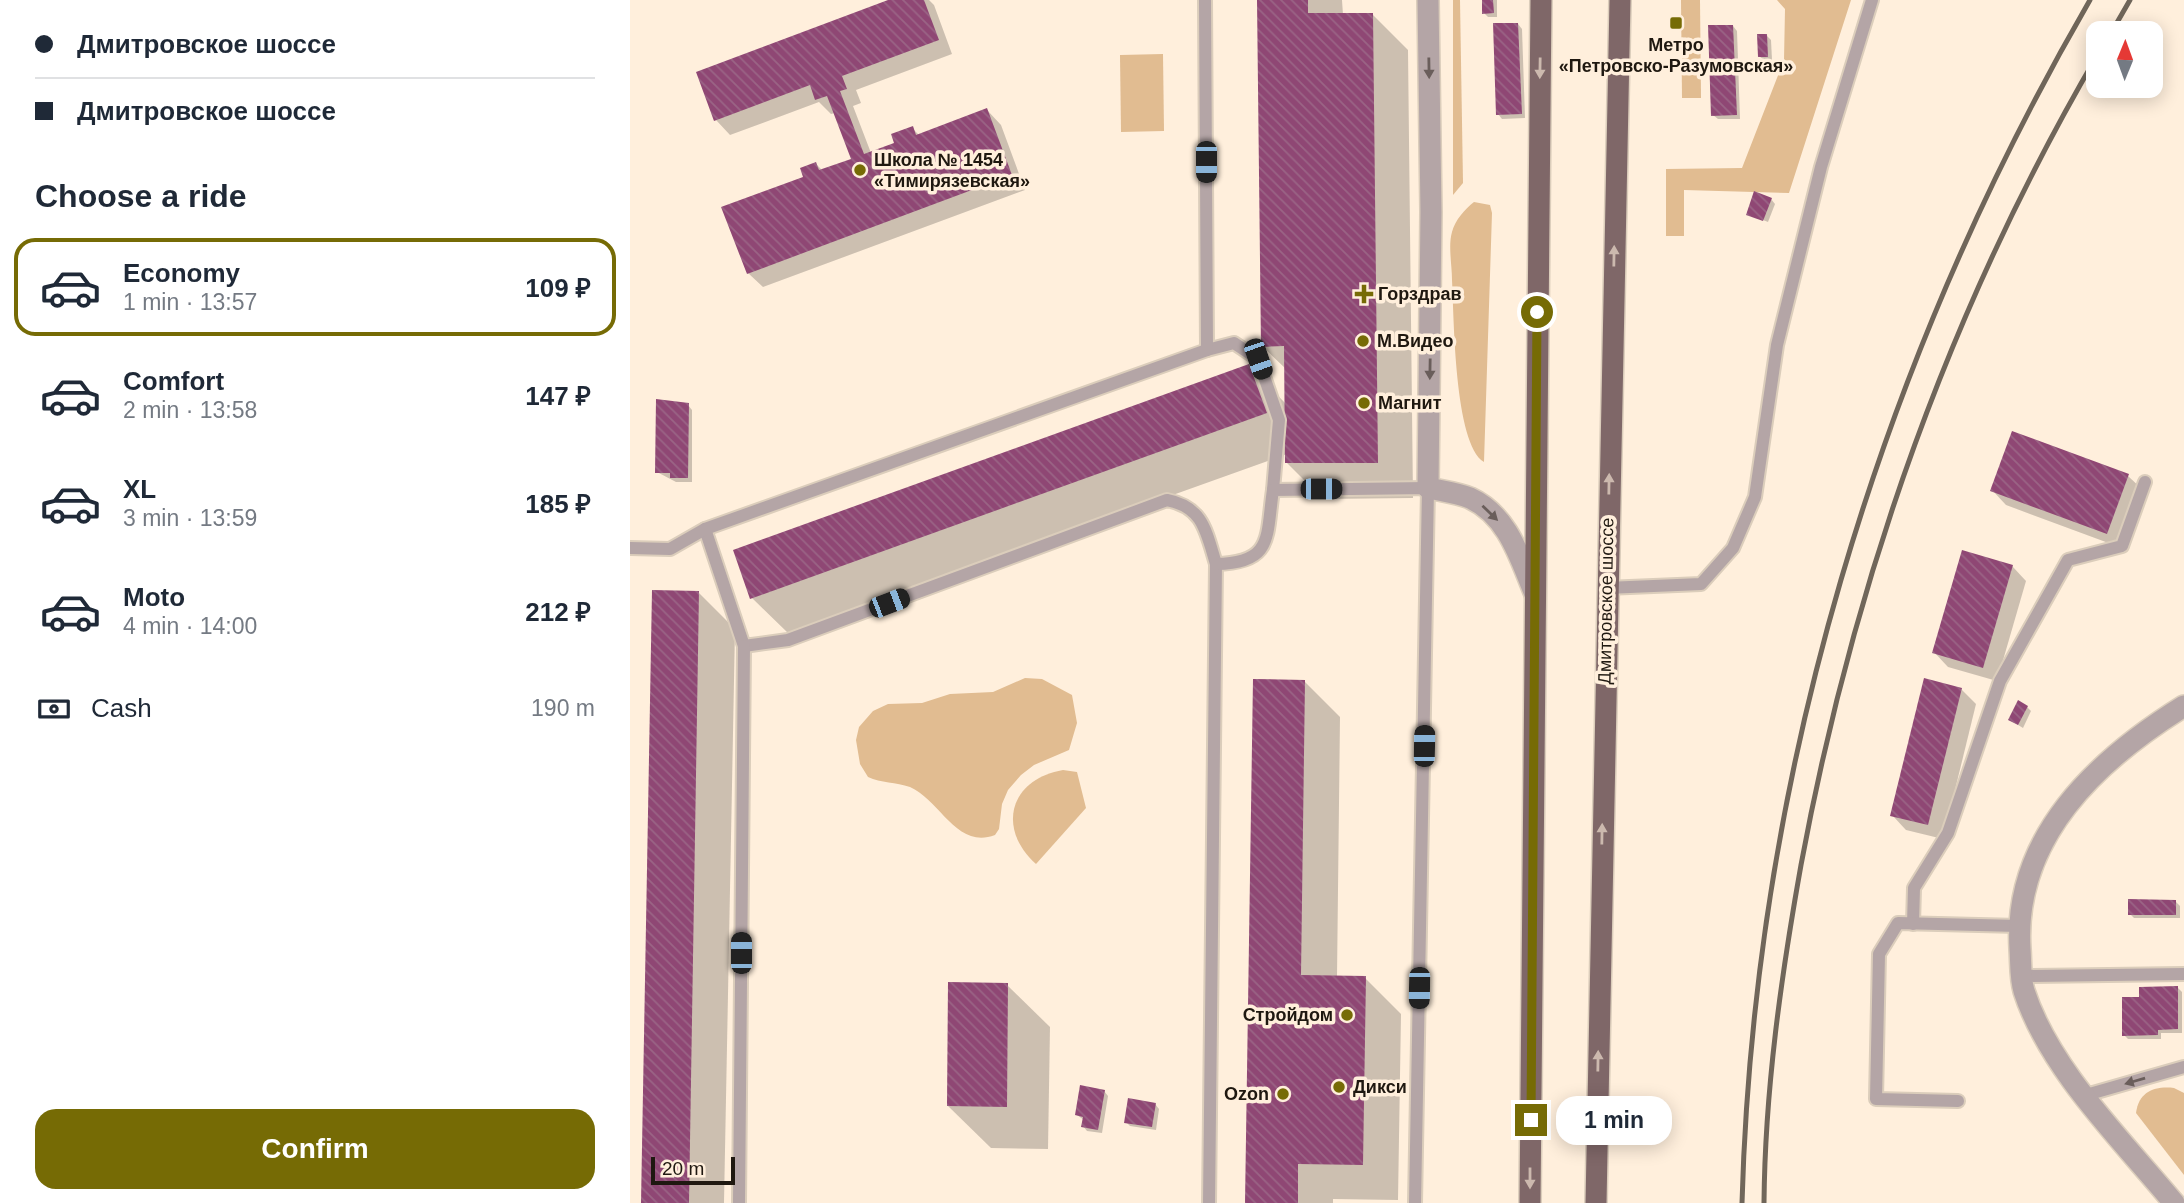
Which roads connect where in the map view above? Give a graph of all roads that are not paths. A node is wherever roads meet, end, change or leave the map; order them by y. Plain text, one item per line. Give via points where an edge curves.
1 (1205, 0) edge
2 (1428, 0) edge
3 (1541, 0) edge
4 (1620, 0) edge
5 (1872, 0) edge
6 (1207, 350) junction
7 (2146, 482) dead end
8 (1428, 488) junction
9 (1273, 489) junction
10 (705, 529) junction
11 (630, 548) edge
12 (1216, 564) junction
13 (1606, 588) junction
14 (1535, 594) junction
15 (744, 646) junction
16 (2184, 706) edge
17 (1913, 924) junction
18 (2020, 926) junction
19 (2184, 974) edge
20 (2021, 976) junction
21 (2184, 1067) edge
22 (2086, 1095) junction
23 (1958, 1101) dead end
24 (739, 1203) edge
25 (1209, 1203) edge
26 (1415, 1203) edge
27 (1530, 1203) edge
28 (1596, 1203) edge
29 (2174, 1203) edge

1 - 6 lane
2 -> 8 street
3 -> 14 main road
13 -> 4 main road, Дмитровское шоссе
5 - 13 lane via 1821,167 1777,345 1755,497 1733,548 1701,584
6 - 9 lane via 1234,343 1258,359 1279,420
6 - 10 lane
7 - 17 lane via 2122,546 2068,560 2000,681 1948,833 1914,888
8 - 9 lane
8 -> 14 street via 1469,497 1488,508 1511,535
8 - 26 lane
9 - 12 lane via 1266,540 1259,554 1239,564
10 - 11 lane via 670,549
10 - 15 lane
12 - 15 lane via 1197,514 1186,504 1167,500 788,640
12 - 25 lane
28 -> 13 main road, Дмитровское шоссе
14 -> 27 main road
15 - 24 lane
16 - 18 street via 2109,759 2078,789 2050,828 2030,872
17 - 18 lane
17 - 23 lane via 1898,923 1879,954 1876,1099
18 - 20 street
19 - 20 lane
20 - 22 street via 2041,1029
21 -> 22 lane
22 - 29 street

